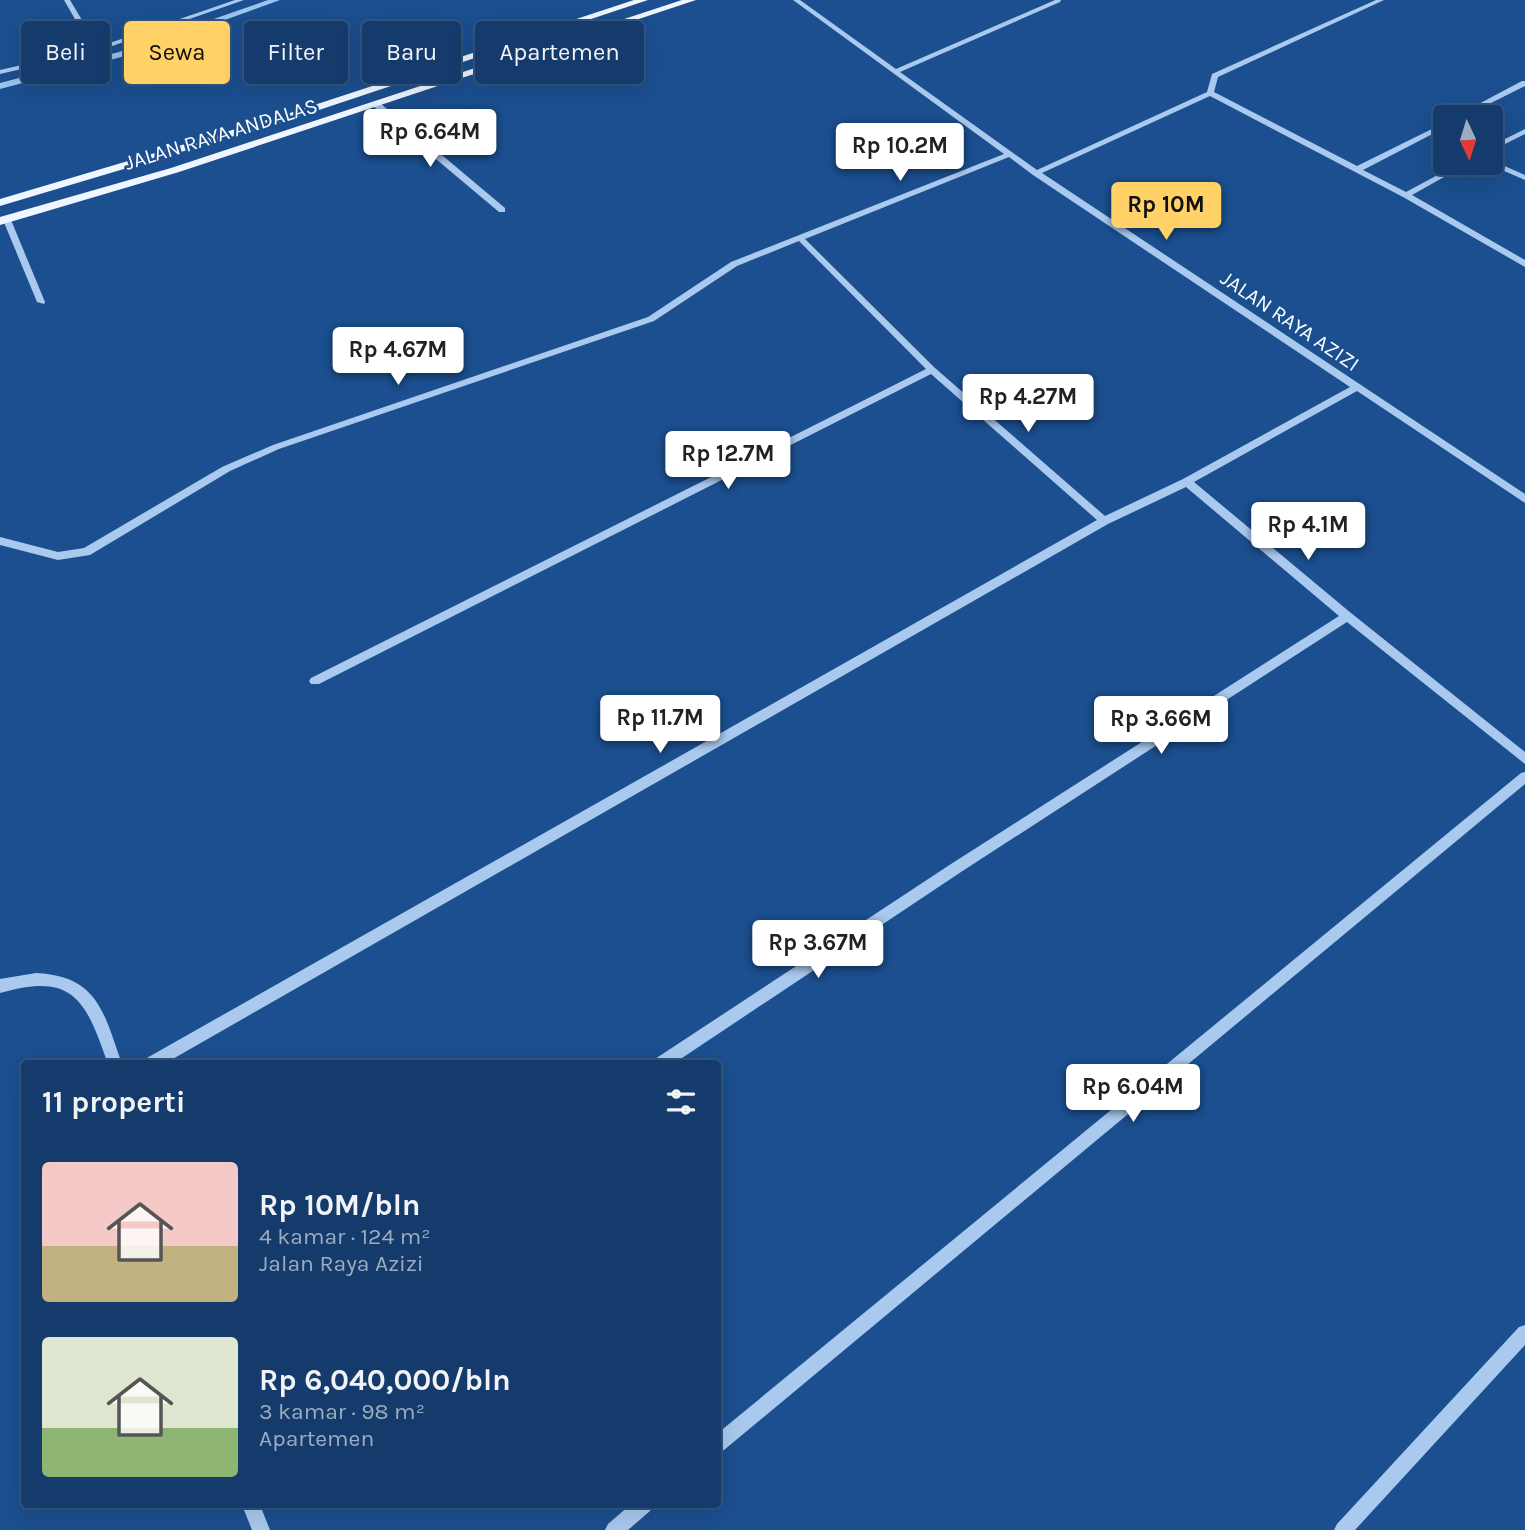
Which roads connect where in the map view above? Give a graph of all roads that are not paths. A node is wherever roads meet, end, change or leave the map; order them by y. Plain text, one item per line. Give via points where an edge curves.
1 (67, 0) edge
2 (241, 0) edge
3 (643, 0) edge
4 (691, 0) edge
5 (796, 0) edge
6 (1381, 0) edge
7 (1058, 1) edge
8 (79, 21) edge
9 (580, 21) edge
10 (628, 21) edge
11 (110, 45) edge
12 (475, 56) edge
13 (21, 67) edge
14 (896, 71) junction
15 (0, 72) edge
16 (475, 72) edge
17 (1525, 83) edge
18 (1210, 93) junction
19 (377, 105) junction
20 (1482, 105) edge
21 (1433, 131) edge
22 (1525, 131) edge
23 (1503, 143) edge
24 (1010, 154) junction
25 (1503, 168) edge
26 (1358, 169) junction
27 (1036, 173) junction
28 (1443, 175) edge
29 (1525, 178) edge
30 (1406, 195) junction
31 (0, 203) edge
32 (502, 210) dead end
33 (3, 220) edge
34 (800, 238) junction
35 (1525, 264) edge
36 (41, 302) dead end
37 (932, 370) junction
38 (1357, 387) junction
39 (1187, 482) junction
40 (1525, 499) edge
41 (1104, 521) junction
42 (0, 541) edge
43 (1347, 616) junction
44 (316, 681) dead end
45 (1525, 759) edge
46 (1525, 777) edge
47 (0, 986) edge
48 (113, 1060) edge
49 (157, 1060) edge
50 (666, 1060) edge
51 (1525, 1333) edge
52 (721, 1442) edge
53 (252, 1508) edge
54 (640, 1508) edge
55 (261, 1530) edge
56 (614, 1530) edge
57 (1343, 1530) edge

1 - 8 street
2 - 11 street
3 - 9 main road, JALAN RAYA ANDALAS
4 - 10 main road, JALAN RAYA ANDALAS
5 - 14 street, JALAN RAYA AZIZI
6 - 18 street via 1215,76
7 - 14 street
12 - 31 main road, JALAN RAYA ANDALAS
13 - 15 street
14 - 24 street, JALAN RAYA AZIZI
16 - 19 main road, JALAN RAYA ANDALAS
17 - 20 street
18 - 26 street
18 - 27 street
19 - 32 street
19 - 33 main road, JALAN RAYA ANDALAS
21 - 26 street
22 - 23 street
24 - 27 street, JALAN RAYA AZIZI
24 - 34 street
25 - 29 street
26 - 30 street
27 - 38 street, JALAN RAYA AZIZI
28 - 30 street
30 - 35 street
33 - 36 street
34 - 37 street
34 - 42 street via 734,264 651,319 276,447 226,469 86,552 58,556
37 - 41 street
37 - 44 street
38 - 39 street
38 - 40 street, JALAN RAYA AZIZI
39 - 41 street
39 - 43 street
41 - 49 street
43 - 45 street
43 - 50 street
46 - 52 street
47 - 48 street via 47,979 72,988 90,1002
51 - 57 street
53 - 55 street
54 - 56 street

